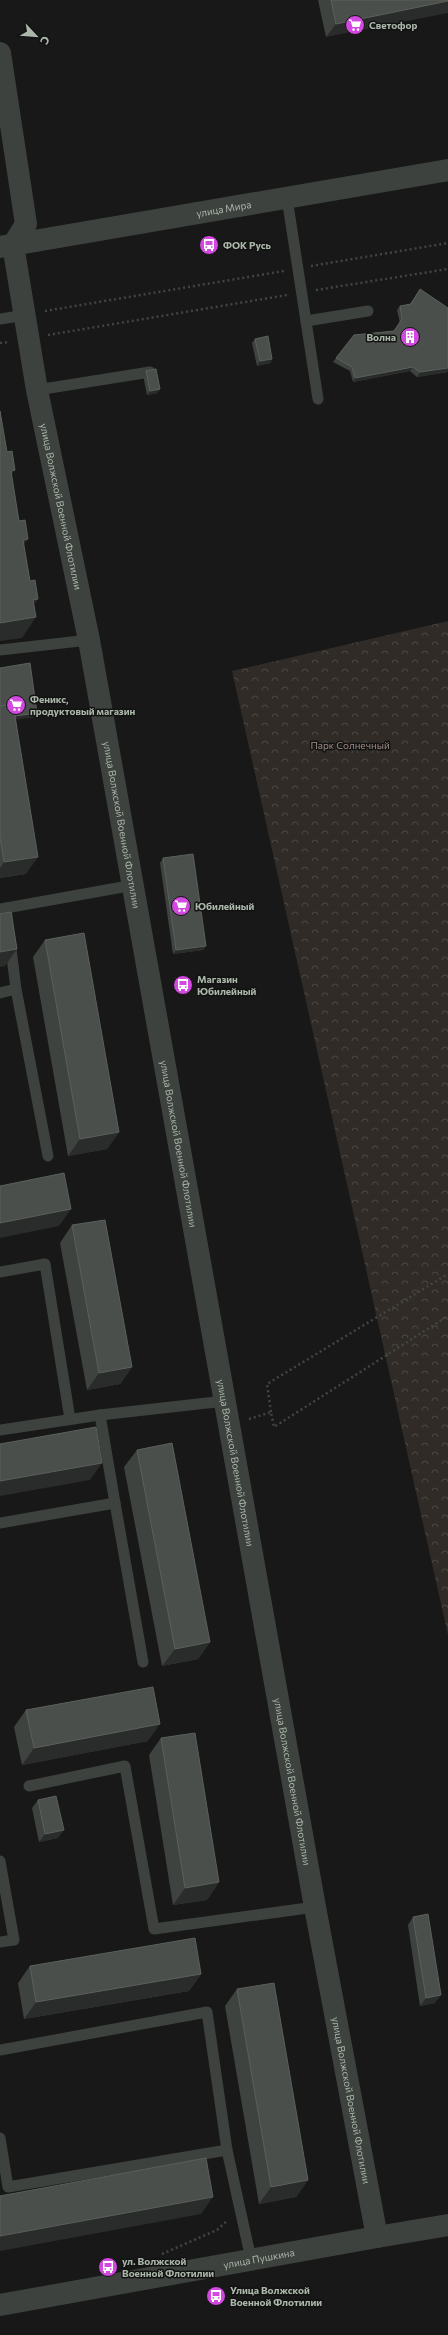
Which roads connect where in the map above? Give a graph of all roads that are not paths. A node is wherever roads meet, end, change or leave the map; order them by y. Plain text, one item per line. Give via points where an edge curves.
1 (0, 53) edge
2 (448, 170) edge
3 (287, 198) junction
4 (6, 246) edge
5 (368, 311) dead end
6 (25, 315) junction
7 (0, 319) edge
8 (306, 321) junction
9 (150, 372) edge
10 (38, 390) junction
11 (318, 399) dead end
12 (89, 640) junction
13 (0, 650) edge
14 (134, 885) junction
15 (3, 909) edge
16 (16, 990) junction
17 (0, 992) edge
18 (48, 1156) dead end
19 (0, 1272) edge
20 (225, 1401) junction
21 (100, 1415) junction
22 (70, 1420) junction
23 (0, 1430) edge
24 (115, 1503) junction
25 (0, 1523) edge
26 (142, 1662) dead end
27 (29, 1786) dead end
28 (0, 1861) edge
29 (315, 1907) junction
30 (0, 1942) edge
31 (0, 2050) edge
32 (0, 2138) edge
33 (227, 2150) junction
34 (4, 2188) edge
35 (448, 2226) edge
36 (377, 2237) junction
37 (251, 2259) junction
38 (0, 2305) edge

1 - 4 street via 26,224
2 - 3 street, улица Мира
3 - 4 street, улица Мира
3 - 8 lane
4 - 6 street, улица Волжской Военной Флотилии
5 - 8 lane
6 - 7 lane
6 - 10 street, улица Волжской Военной Флотилии
8 - 11 lane
9 - 10 lane
10 - 12 street, улица Волжской Военной Флотилии
12 - 13 lane
12 - 14 street, улица Волжской Военной Флотилии
14 - 15 lane
14 - 20 street, улица Волжской Военной Флотилии
15 - 16 lane
16 - 17 lane
16 - 18 lane
19 - 22 lane via 45,1264
20 - 21 lane
20 - 29 street, улица Волжской Военной Флотилии
21 - 22 lane
21 - 24 lane
22 - 23 lane
24 - 25 lane
24 - 26 lane
27 - 29 lane via 125,1766 154,1929
28 - 30 lane via 14,1940
29 - 36 street, улица Волжской Военной Флотилии
31 - 33 lane via 206,2012
32 - 34 lane
33 - 34 lane
33 - 37 lane
35 - 36 street, улица Пушкина
36 - 37 street, улица Пушкина
37 - 38 street, улица Пушкина

